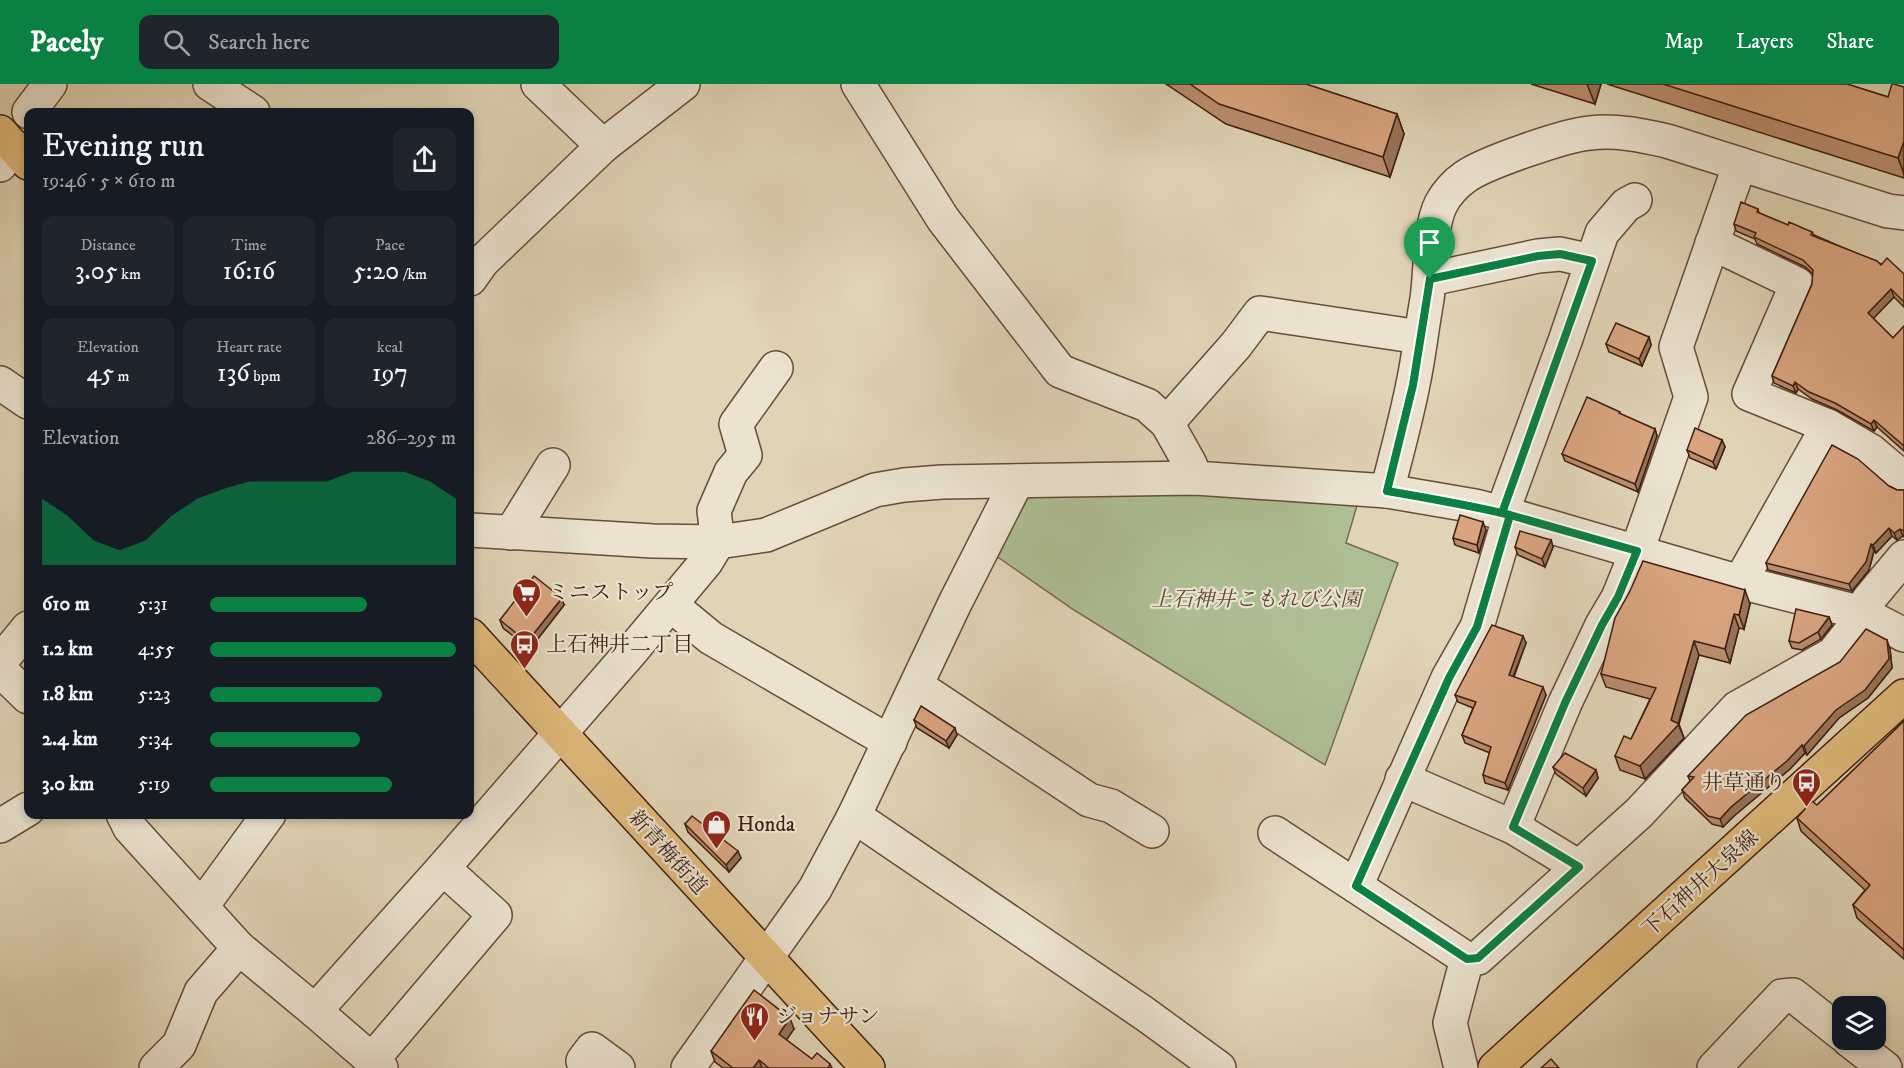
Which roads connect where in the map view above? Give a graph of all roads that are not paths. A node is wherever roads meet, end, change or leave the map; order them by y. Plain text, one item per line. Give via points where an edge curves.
1 (50, 84) edge
2 (210, 84) edge
3 (538, 84) edge
4 (683, 84) edge
5 (858, 84) edge
6 (33, 108) edge
7 (247, 108) edge
8 (24, 122) edge
9 (603, 146) junction
10 (10, 149) edge
11 (1740, 164) junction
12 (1635, 200) dead end
13 (1904, 213) edge
14 (1712, 243) junction
15 (1592, 261) junction
16 (474, 265) edge
17 (1430, 279) junction
18 (1420, 337) junction
19 (776, 368) dead end
20 (0, 383) edge
21 (24, 399) edge
22 (1167, 423) junction
23 (1828, 426) junction
24 (553, 465) dead end
25 (1195, 478) junction
26 (1904, 479) edge
27 (1017, 481) junction
28 (1387, 491) junction
29 (1506, 514) junction
30 (474, 530) edge
31 (511, 533) junction
32 (718, 542) junction
33 (1637, 551) junction
34 (1904, 557) edge
35 (1740, 582) junction
36 (671, 605) junction
37 (1862, 613) junction
38 (24, 633) edge
39 (1904, 635) edge
40 (474, 639) edge
41 (0, 662) edge
42 (0, 670) edge
43 (917, 686) junction
44 (24, 693) edge
45 (1904, 696) edge
46 (560, 733) junction
47 (890, 742) junction
48 (1402, 779) junction
49 (24, 811) edge
50 (854, 816) junction
51 (131, 819) edge
52 (265, 819) edge
53 (0, 826) edge
54 (1513, 827) junction
55 (1152, 831) dead end
56 (1275, 833) dead end
57 (1579, 867) junction
58 (443, 868) junction
59 (1356, 886) junction
60 (201, 906) junction
61 (239, 948) junction
62 (767, 959) junction
63 (1467, 959) junction
64 (315, 1011) junction
65 (1832, 1026) edge
66 (1862, 1050) edge
67 (583, 1061) dead end
68 (376, 1064) edge
69 (156, 1068) edge
70 (618, 1068) edge
71 (688, 1068) edge
72 (868, 1068) edge
73 (1219, 1068) edge
74 (1461, 1068) edge
75 (1495, 1068) edge
76 (1714, 1068) edge
77 (1885, 1068) edge

1 - 6 street
2 - 7 street
3 - 9 street
4 - 9 street
5 - 22 street via 943,219 1060,371 1147,405
8 - 10 street
9 - 16 street
11 - 13 street
11 - 14 street
11 - 17 street via 1666,141 1611,132 1568,138 1496,162 1465,176 1442,203 1435,220
12 - 15 street via 1602,233
14 - 23 street via 1797,284 1749,394
14 - 33 street via 1676,347 1691,397
15 - 17 street via 1560,254 1538,256
15 - 29 street
17 - 18 street
18 - 22 street via 1260,313
18 - 28 street via 1413,385
19 - 32 street via 736,424 745,455 731,472 714,511
20 - 21 street
22 - 25 street
23 - 26 street via 1871,451
23 - 35 street
24 - 31 street
25 - 27 street
25 - 28 street
27 - 32 street via 942,482 875,490 766,535
27 - 43 street
28 - 29 street
29 - 33 street
29 - 48 street via 1477,627
30 - 31 street
31 - 32 street
32 - 36 street
33 - 35 street
33 - 54 street via 1565,703
34 - 37 street
35 - 37 street
36 - 46 street
36 - 47 street via 711,638
37 - 39 street
37 - 57 street via 1833,654 1737,708 1639,813
38 - 41 street
40 - 46 main road, 新青梅街道
42 - 44 street
43 - 47 street
43 - 55 street via 1089,800 1111,806
45 - 75 main road, 下石神井大泉線
46 - 58 street
46 - 62 main road, 新青梅街道
47 - 50 street
48 - 54 street
48 - 59 street
49 - 53 street
50 - 62 street via 815,889
50 - 73 street
51 - 60 street
52 - 60 street
54 - 57 street
56 - 59 street
57 - 63 street via 1478,958
58 - 64 street
58 - 68 street via 495,915
59 - 63 street
60 - 61 street
61 - 64 street
61 - 69 street via 201,992 180,1045
62 - 71 street
62 - 72 main road, 新青梅街道
63 - 74 street via 1450,1023
64 - 68 street
65 - 76 street via 1793,995 1782,996
66 - 77 street
67 - 70 street via 592,1049

